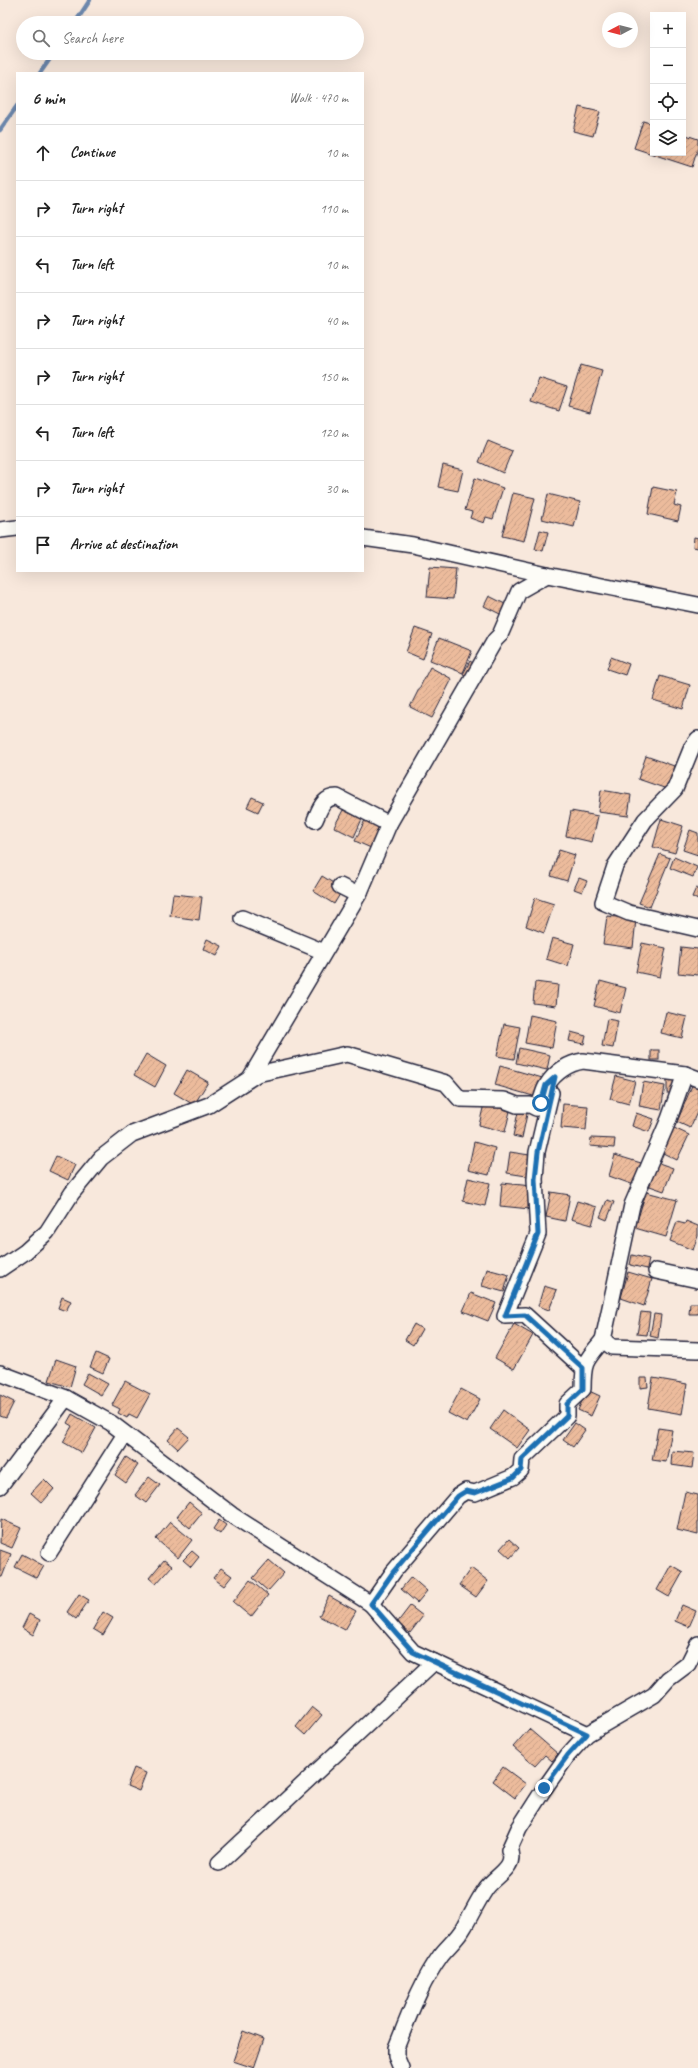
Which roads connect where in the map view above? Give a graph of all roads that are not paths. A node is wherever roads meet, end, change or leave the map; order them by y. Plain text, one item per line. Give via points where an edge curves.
1 (16, 528) edge
2 (0, 530) edge
3 (364, 538) edge
4 (547, 575) junction
5 (698, 605) edge
6 (698, 739) edge
7 (315, 820) dead end
8 (389, 824) junction
9 (340, 886) dead end
10 (360, 892) junction
11 (242, 918) dead end
12 (698, 929) edge
13 (324, 952) junction
14 (555, 1077) junction
15 (691, 1077) edge
16 (250, 1078) junction
17 (0, 1269) edge
18 (656, 1270) dead end
19 (698, 1280) edge
20 (603, 1340) junction
21 (698, 1350) edge
22 (583, 1368) junction
23 (0, 1373) edge
24 (66, 1398) junction
25 (125, 1434) junction
26 (0, 1486) edge
27 (49, 1553) dead end
28 (371, 1604) junction
29 (698, 1644) edge
30 (434, 1662) junction
31 (587, 1734) junction
32 (219, 1863) dead end
33 (401, 2068) edge

1 - 2 street
3 - 4 street via 413,545
4 - 5 street
4 - 8 street via 519,591 500,635 494,640
6 - 12 street via 692,747 676,790 645,820 615,866 603,902 629,913
7 - 8 street via 324,801 337,797
8 - 10 street
9 - 10 street via 354,893
10 - 13 street
11 - 13 street
13 - 16 street
14 - 15 street via 573,1063 584,1061
14 - 16 street via 546,1085 541,1103 536,1108 504,1100 460,1099 446,1083 347,1054 257,1074
14 - 22 street via 538,1152 535,1179 538,1234 505,1316 525,1315
15 - 20 street via 669,1119 632,1205
16 - 17 street via 209,1105 132,1134 101,1158 72,1193 47,1232 25,1252
18 - 19 street
20 - 21 street via 612,1347
20 - 22 street via 587,1358
22 - 28 street via 583,1389 567,1404 567,1416 522,1459 521,1470 513,1478 475,1493 466,1491 458,1496 394,1571
23 - 24 street
24 - 25 street
24 - 26 street
25 - 27 street
25 - 28 street via 232,1515
28 - 30 street via 413,1652
29 - 31 street via 688,1664 668,1679 654,1695
30 - 31 street
30 - 32 street
31 - 33 street via 568,1755 518,1828 509,1850 512,1859 510,1865 486,1888 464,1926 441,1955 418,1993 396,2048

